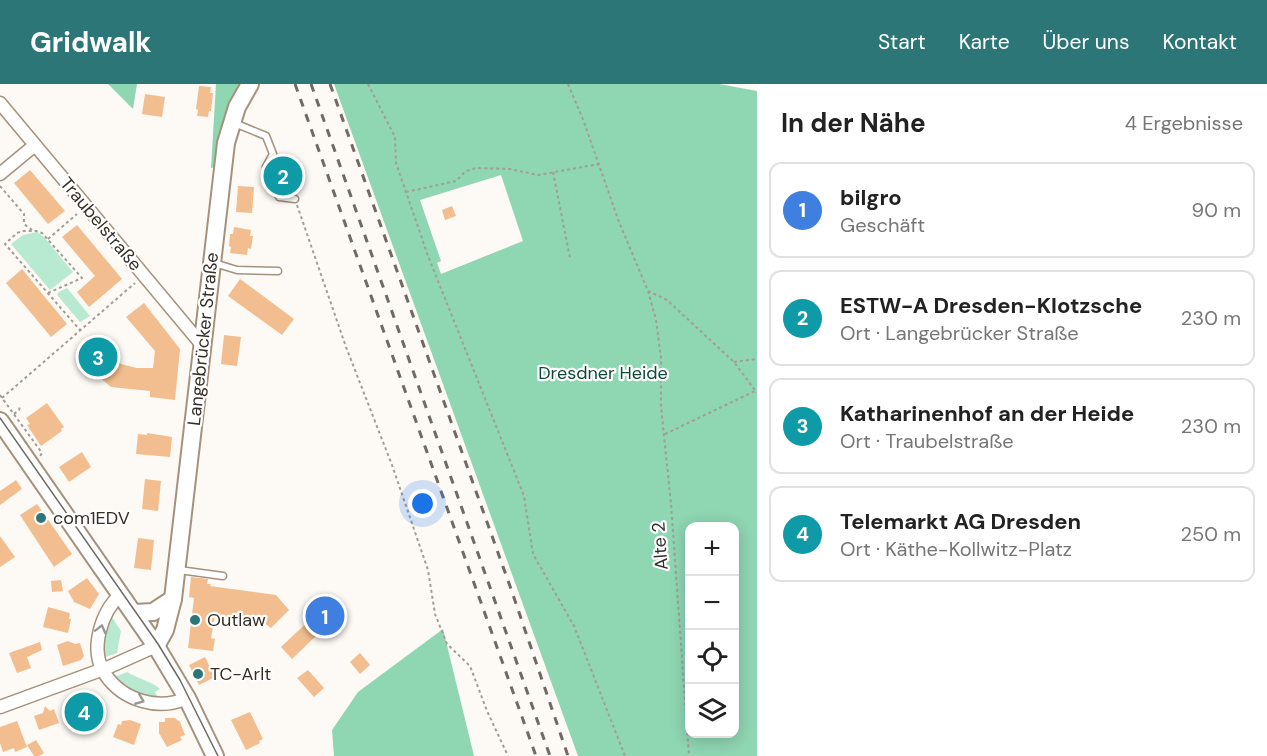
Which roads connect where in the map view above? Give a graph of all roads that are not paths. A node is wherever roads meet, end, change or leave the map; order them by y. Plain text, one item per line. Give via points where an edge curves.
1 (247, 85) edge
2 (0, 103) edge
3 (232, 122) junction
4 (35, 146) junction
5 (0, 174) edge
6 (295, 199) road end
7 (212, 262) junction
8 (278, 271) dead end
9 (202, 345) junction
10 (7, 417) edge
11 (177, 569) junction
12 (223, 576) dead end
13 (121, 594) junction
14 (173, 599) junction
15 (134, 613) junction
16 (156, 646) junction
17 (106, 669) junction
18 (187, 698) junction
19 (0, 707) edge
20 (215, 756) edge

1 - 3 main road, Langebrücker Straße
2 - 4 street, Traubelstraße
3 - 6 lane via 266,136 273,154 266,167 279,196
3 - 7 main road, Langebrücker Straße via 221,176
4 - 5 street
4 - 9 street, Traubelstraße
7 - 8 lane via 237,270
7 - 9 main road, Langebrücker Straße
9 - 11 main road, Langebrücker Straße
10 - 13 main road
11 - 12 lane
11 - 14 main road, Langebrücker Straße
13 - 15 main road
17 -> 13 street via 98,652 100,630
14 - 15 main road via 153,612
14 - 16 main road, Langebrücker Straße via 165,630
15 - 16 main road
16 - 17 street
16 - 18 main road
17 -> 18 street via 117,687 144,702 165,705
17 - 19 street
18 - 20 main road

